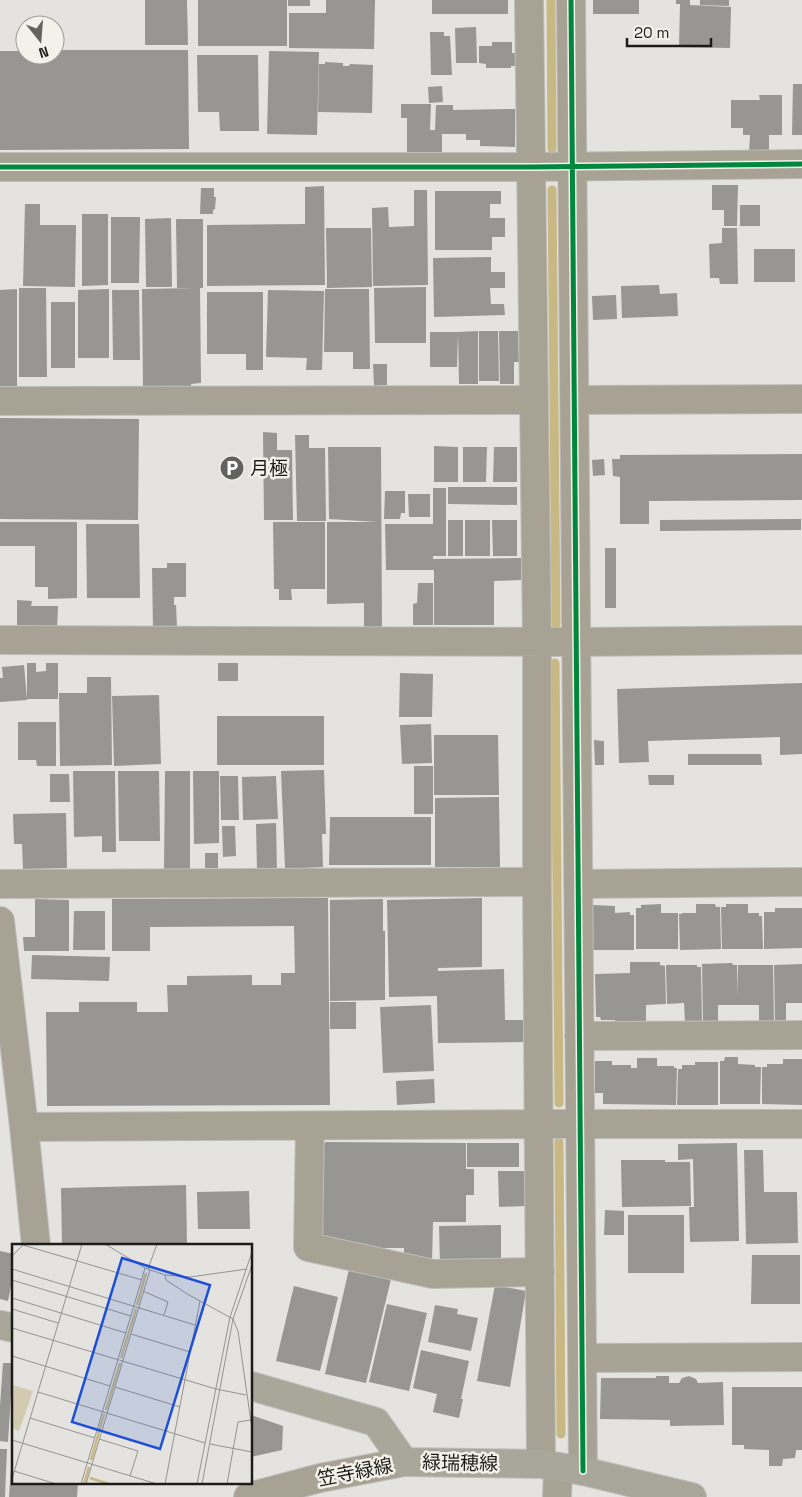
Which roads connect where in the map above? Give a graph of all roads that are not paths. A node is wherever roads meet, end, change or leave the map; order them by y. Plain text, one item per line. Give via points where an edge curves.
1 (530, 0) edge
2 (571, 0) edge
3 (802, 164) edge
4 (573, 166) junction
5 (531, 167) junction
6 (0, 168) edge
7 (802, 399) edge
8 (533, 400) junction
9 (575, 400) junction
10 (0, 401) edge
11 (0, 640) edge
12 (802, 640) edge
13 (536, 641) junction
14 (577, 642) junction
15 (537, 882) junction
16 (802, 882) edge
17 (0, 884) edge
18 (578, 884) junction
19 (0, 921) edge
20 (802, 1035) edge
21 (579, 1036) junction
22 (539, 1124) junction
23 (580, 1124) junction
24 (802, 1124) edge
25 (310, 1126) junction
26 (24, 1127) junction
27 (36, 1244) edge
28 (540, 1272) junction
29 (802, 1357) edge
30 (582, 1358) junction
31 (252, 1386) edge
32 (404, 1462) junction
33 (561, 1468) junction
34 (248, 1497) edge
35 (557, 1497) edge
36 (692, 1497) edge

1 - 5 street
2 - 4 street
3 - 4 street
4 - 5 street
4 - 9 street
5 - 6 street
5 - 8 street
7 - 9 street
8 - 10 street
8 - 13 street
9 - 14 street
11 - 13 street
12 - 14 street
13 - 14 street
13 - 15 street
14 - 18 street
15 - 17 street
15 - 22 street
16 - 18 street
18 - 21 street
19 - 26 street
20 - 21 street
21 - 23 street
22 - 23 street
22 - 25 street
22 - 28 street
23 - 24 street
23 - 30 street
25 - 26 street
25 - 28 street via 308,1247 433,1274
26 - 27 street
28 - 33 street
29 - 30 street
30 - 33 street
31 - 32 main road, 緑瑞穂線 via 376,1422
32 - 33 main road, 緑瑞穂線
32 - 34 street, 笠寺緑線 via 320,1478
33 - 35 street
33 - 36 main road, 緑瑞穂線

